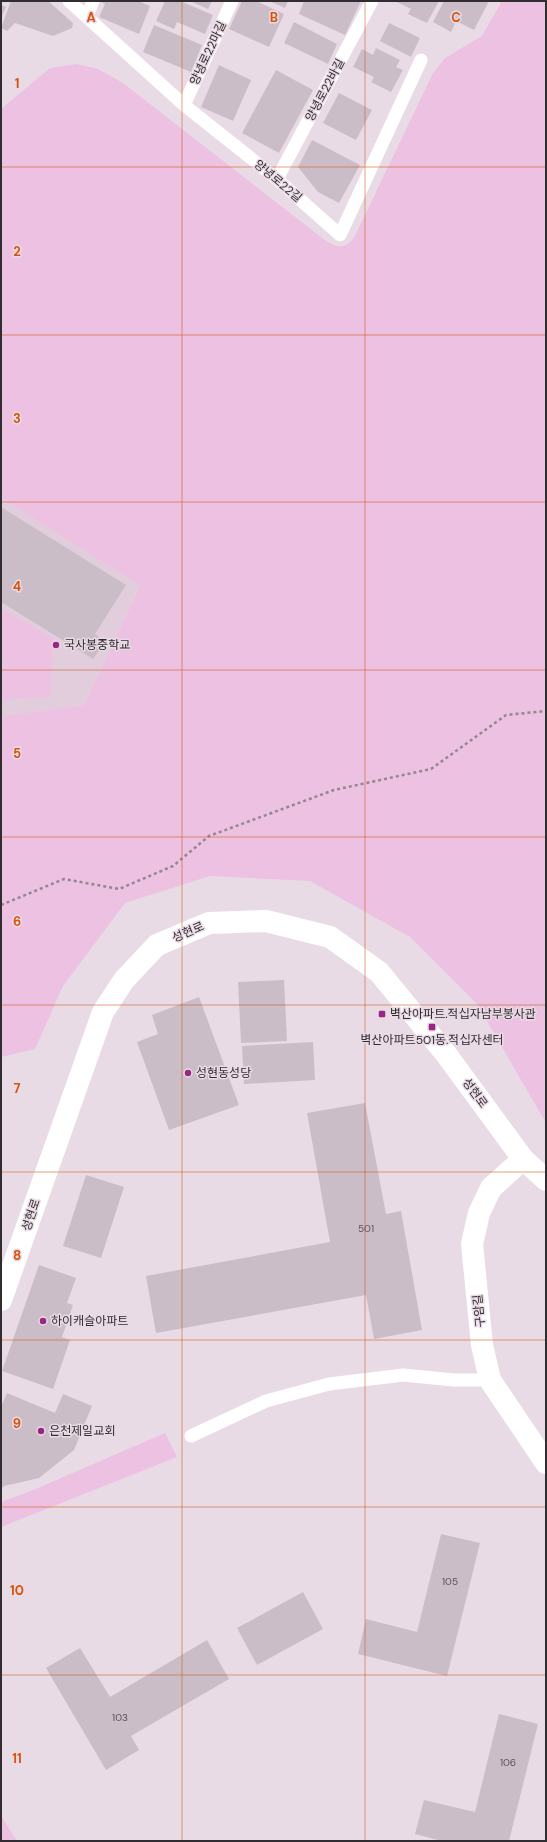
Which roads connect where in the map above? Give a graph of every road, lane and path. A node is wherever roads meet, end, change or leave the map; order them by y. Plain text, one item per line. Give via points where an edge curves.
1 (69, 1) edge
2 (93, 1) edge
3 (232, 1) edge
4 (372, 1) edge
5 (87, 16) junction
6 (421, 60) dead end
7 (184, 105) junction
8 (277, 179) junction
9 (546, 711) edge
10 (1, 906) edge
11 (523, 1159) junction
12 (546, 1180) edge
13 (1, 1300) edge
14 (490, 1380) junction
15 (191, 1436) dead end
16 (546, 1463) edge

1 - 5 lane, 양녕로22길
2 - 5 lane
3 - 7 lane, 양녕로22마길
4 - 8 lane, 양녕로22바길
5 - 7 lane, 양녕로22길
6 - 8 lane, 양녕로22길 via 340,234
7 - 8 lane, 양녕로22길
9 - 10 path via 506,715 431,768 334,790 209,836 173,866 119,889 64,879
11 - 12 street, 성현로
11 - 13 street, 성현로 via 446,1054 379,972 330,937 266,921 209,923 157,945 124,980 103,1012
11 - 14 street, 구암길 via 491,1188 479,1213 472,1244 482,1345
14 - 15 lane via 454,1380 403,1375 329,1384 266,1401
14 - 16 street, 구암길

